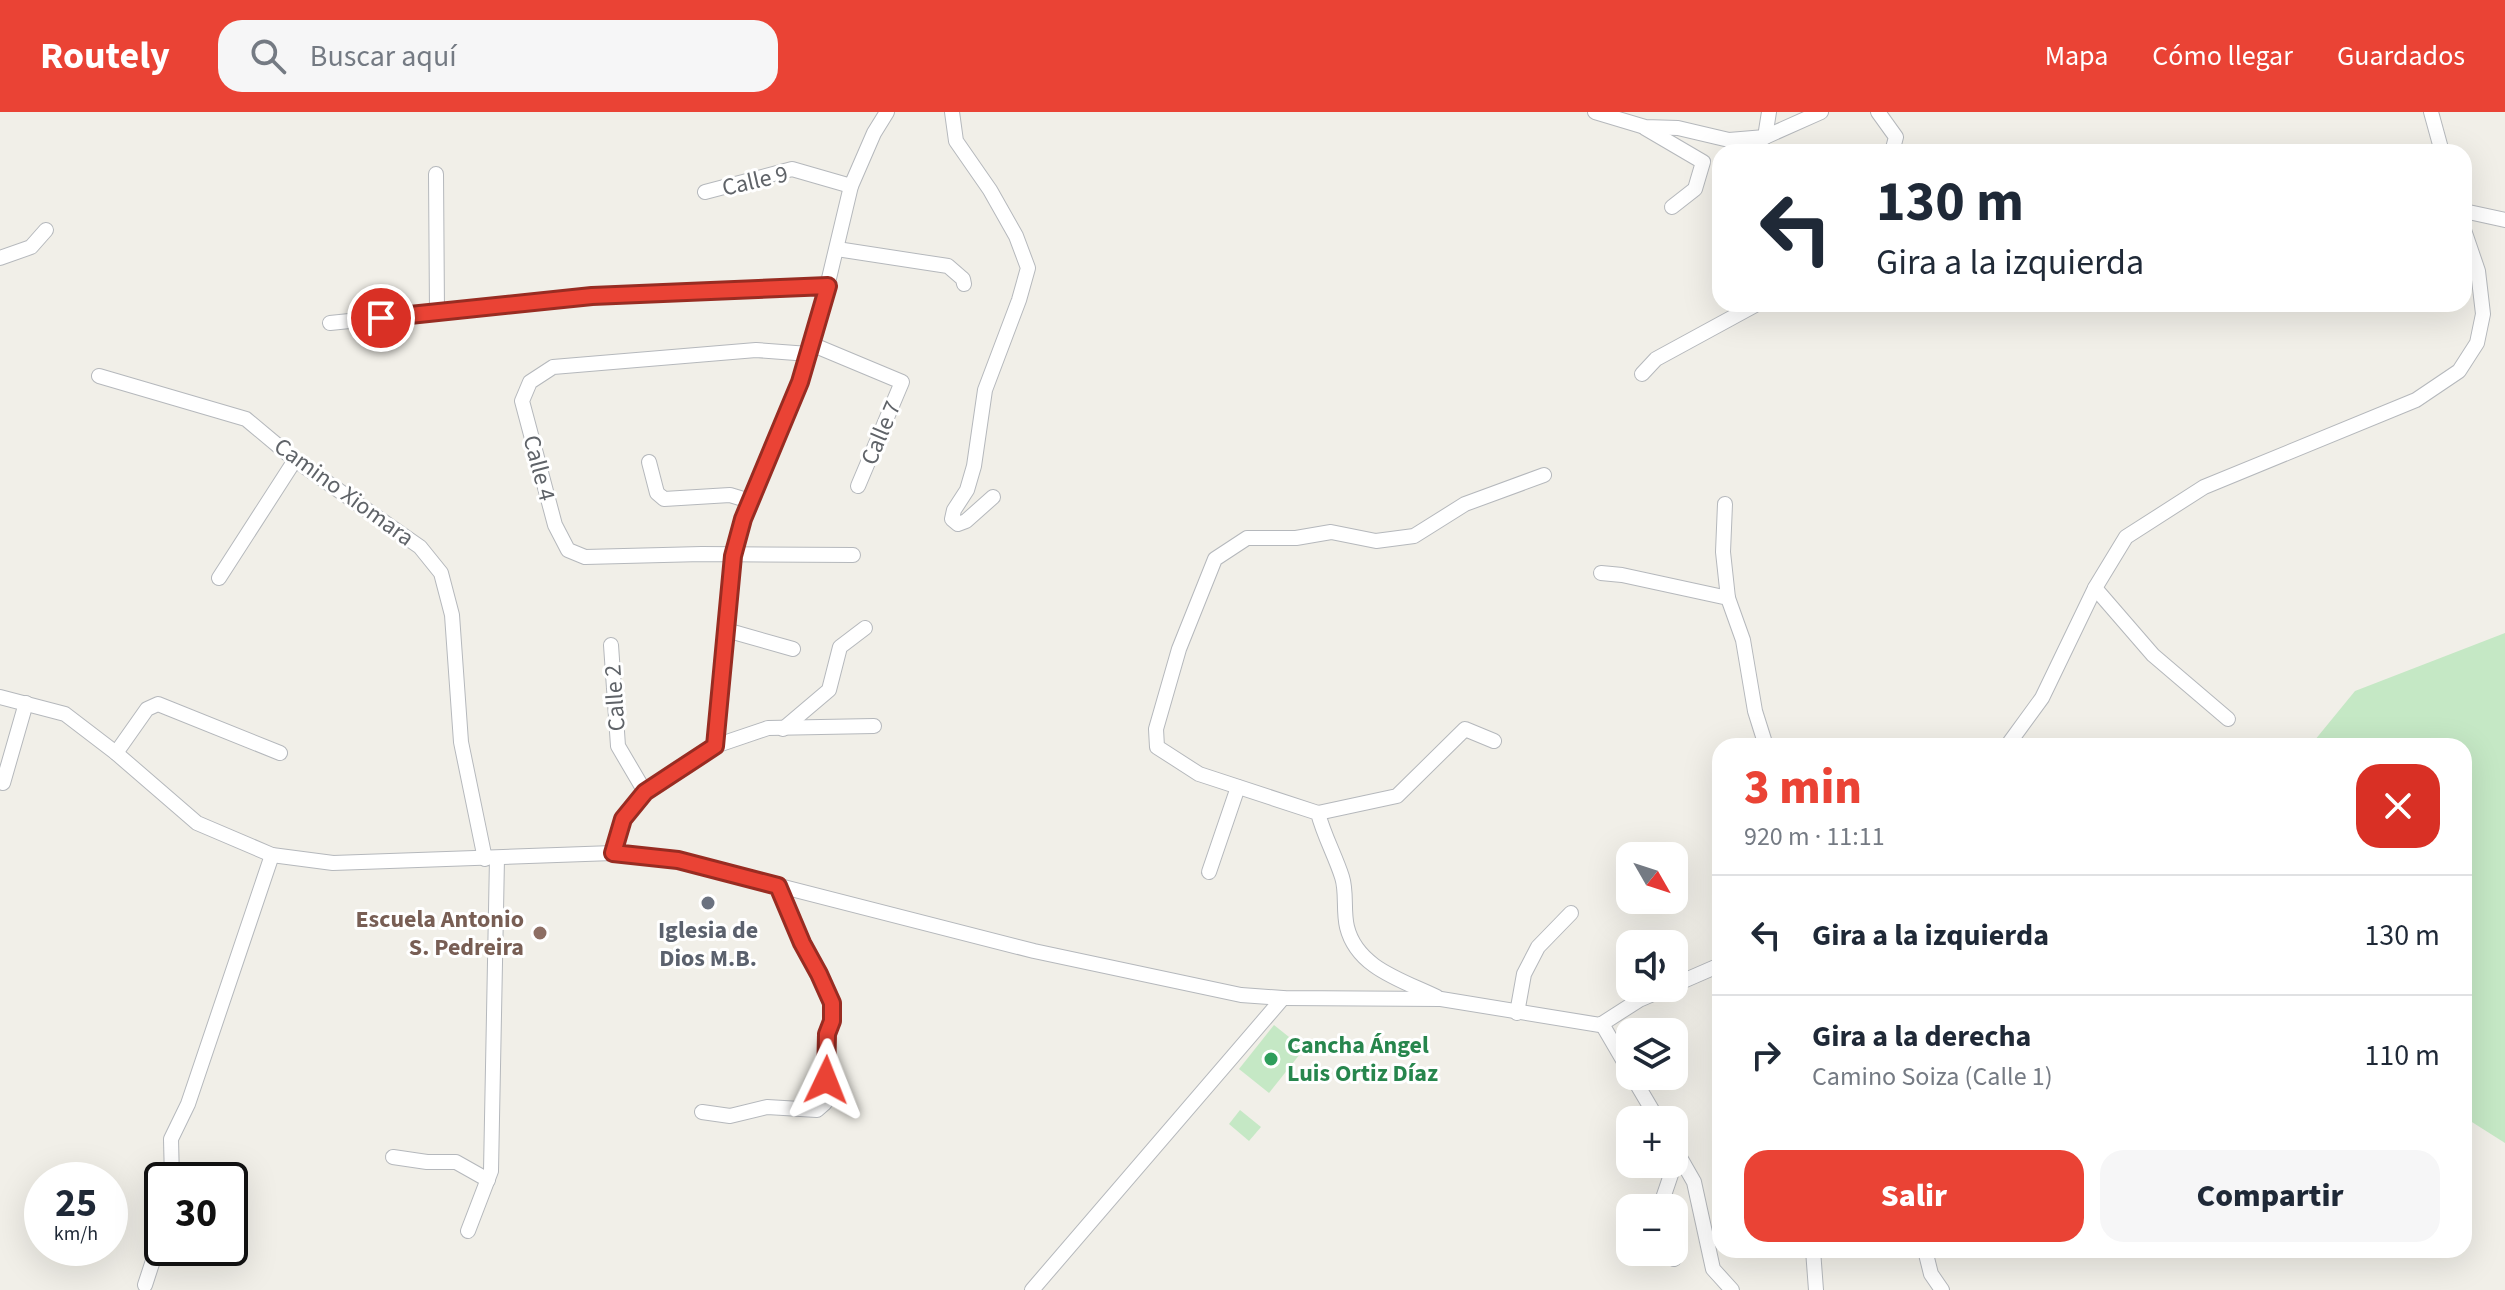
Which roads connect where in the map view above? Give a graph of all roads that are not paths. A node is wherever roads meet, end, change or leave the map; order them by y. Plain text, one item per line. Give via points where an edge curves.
1 (887, 112) edge
2 (952, 112) edge
3 (1595, 112) edge
4 (1769, 112) edge
5 (1821, 112) edge
6 (1878, 112) edge
7 (2431, 112) edge
8 (1645, 127) junction
9 (1765, 137) junction
10 (1894, 144) edge
11 (2440, 144) edge
12 (436, 174) dead end
13 (851, 186) junction
14 (705, 192) dead end
15 (1672, 207) dead end
16 (2472, 213) edge
17 (2505, 220) edge
18 (46, 230) dead end
19 (837, 249) junction
20 (2472, 253) edge
21 (2, 254) edge
22 (964, 284) dead end
23 (828, 286) junction
24 (437, 312) junction
25 (1742, 312) edge
26 (330, 323) dead end
27 (810, 349) junction
28 (1642, 374) dead end
29 (99, 376) dead end
30 (295, 460) junction
31 (649, 462) dead end
32 (1544, 475) dead end
33 (858, 486) dead end
34 (993, 497) dead end
35 (750, 501) junction
36 (1725, 504) dead end
37 (853, 555) dead end
38 (733, 556) junction
39 (1601, 573) dead end
40 (219, 578) dead end
41 (2095, 588) junction
42 (1728, 598) junction
43 (865, 628) dead end
44 (726, 630) junction
45 (611, 645) dead end
46 (793, 649) dead end
47 (0, 697) edge
48 (26, 703) junction
49 (2228, 719) dead end
50 (874, 726) dead end
51 (783, 729) junction
52 (1763, 738) edge
53 (2015, 738) edge
54 (1494, 741) dead end
55 (715, 746) junction
56 (116, 753) junction
57 (280, 753) dead end
58 (3, 783) dead end
59 (1238, 787) junction
60 (645, 792) junction
61 (1318, 813) junction
62 (613, 853) junction
63 (272, 855) junction
64 (491, 859) junction
65 (1209, 872) dead end
66 (778, 886) junction
67 (1571, 913) dead end
68 (1712, 968) edge
69 (1688, 979) edge
70 (1283, 998) junction
71 (1441, 999) junction
72 (1636, 1002) edge
73 (1517, 1013) junction
74 (1602, 1024) junction
75 (1616, 1048) edge
76 (702, 1112) dead end
77 (393, 1157) dead end
78 (172, 1162) edge
79 (1688, 1171) edge
80 (488, 1180) junction
81 (468, 1231) dead end
82 (1814, 1258) edge
83 (1927, 1258) edge
84 (151, 1266) edge
85 (145, 1285) dead end
86 (1032, 1290) edge
87 (1732, 1290) edge
88 (1816, 1290) edge
89 (1942, 1290) edge

1 - 13 street
2 - 34 street via 956,141 990,190 1028,268 985,390 967,490 952,519 958,524 966,521
3 - 8 street
4 - 9 street
5 - 9 street
6 - 10 street via 1896,137
7 - 11 street
8 - 9 street via 1678,128 1729,140
8 - 15 street via 1703,162 1695,189
12 - 24 street
13 - 14 street, Calle 9 via 792,169
13 - 19 street
16 - 17 street
18 - 21 street via 31,247
19 - 22 street via 948,266
19 - 23 street
20 - 41 street via 2483,314 2477,343 2459,371 2416,400 2204,487 2126,537
23 - 24 street via 592,296
23 - 27 street
24 - 26 street
25 - 28 street via 1656,359
27 - 33 street, Calle 7 via 902,382
27 - 35 street
27 - 38 street, Calle 4 via 553,367 530,382 522,401 555,525 568,550 585,557
29 - 30 street, Camino Xiomara via 246,419
30 - 40 street
30 - 64 street, Camino Xiomara via 420,547 441,573 452,615 461,742
31 - 35 street via 657,493 664,499 730,495
32 - 59 street via 1465,504 1414,536 1376,541 1331,532 1247,538 1215,559 1179,649 1156,729 1157,747 1199,774
35 - 38 street
36 - 42 street
37 - 38 street, Calle 4
38 - 44 street
39 - 42 street
41 - 49 street via 2153,655
41 - 53 street via 2042,698
42 - 52 street via 1743,640
43 - 51 street via 840,647 829,690
44 - 46 street
44 - 55 street
45 - 60 street, Calle 2 via 618,746
47 - 48 street
48 - 56 street via 65,714
48 - 58 street
50 - 51 street
51 - 55 street via 768,728
54 - 61 street via 1465,729 1397,796
55 - 60 street
56 - 57 street via 147,709 158,704
56 - 63 street via 197,823
59 - 61 street
59 - 65 street
60 - 62 street via 623,819
61 - 71 street via 1343,880 1348,930 1366,962
62 - 64 street
62 - 66 street via 678,860
63 - 64 street via 333,863
63 - 78 street via 188,1104 171,1139
64 - 80 street, Camino Xiomara
66 - 70 street via 1034,951 1241,995
66 - 76 street via 832,1003 825,1103 817,1110 767,1107 730,1116
67 - 73 street via 1538,947 1524,974
68 - 69 street
70 - 71 street
70 - 86 street
71 - 73 street
72 - 74 street
73 - 74 street
74 - 75 street
77 - 80 street via 456,1162
79 - 87 street via 1713,1269
80 - 81 street, Camino Xiomara
82 - 88 street
83 - 89 street
84 - 85 street

